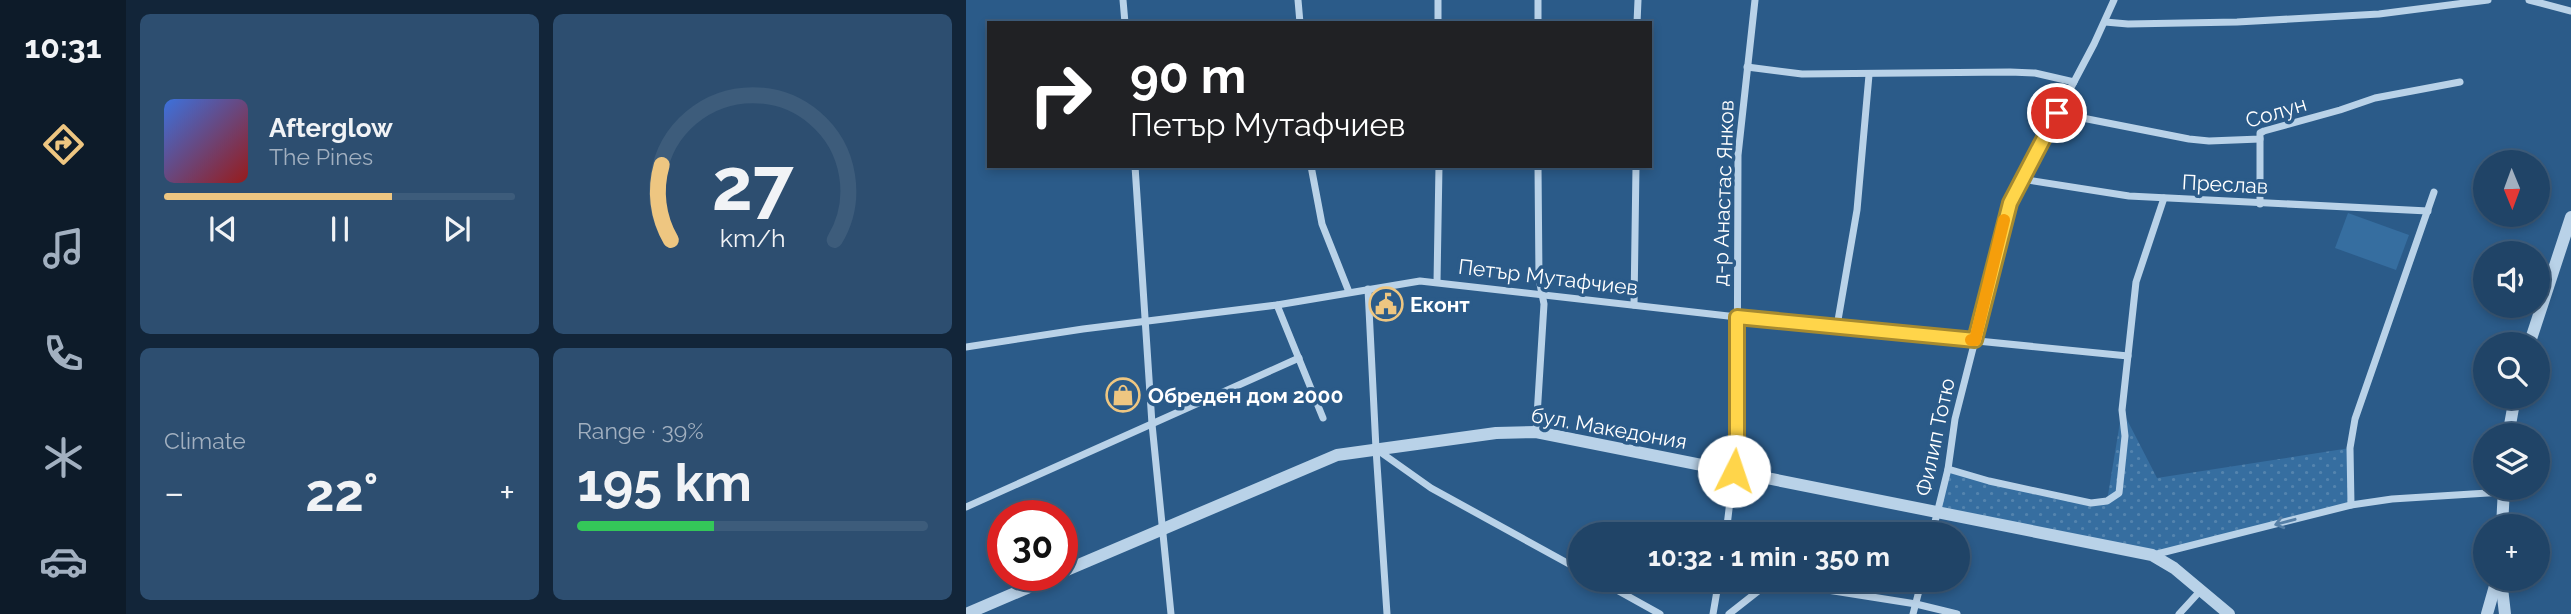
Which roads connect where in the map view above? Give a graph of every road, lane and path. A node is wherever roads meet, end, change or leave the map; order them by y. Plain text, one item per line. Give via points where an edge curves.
1 (1123, 0) edge
2 (1298, 0) edge
3 (1438, 0) edge
4 (1538, 0) edge
5 (1637, 0) edge
6 (1755, 0) edge
7 (2114, 0) edge
8 (2487, 0) edge
9 (2529, 0) edge
10 (2571, 11) edge
11 (1125, 21) edge
12 (1300, 21) edge
13 (1438, 21) edge
14 (1538, 21) edge
15 (1637, 21) edge
16 (2105, 22) junction
17 (1747, 67) junction
18 (1869, 75) junction
19 (2074, 82) junction
20 (2460, 82) dead end
21 (2057, 113) junction
22 (2260, 139) junction
23 (1135, 168) edge
24 (1311, 168) edge
25 (1439, 168) edge
26 (1538, 168) edge
27 (1636, 168) edge
28 (2021, 179) junction
29 (2434, 192) dead end
30 (2164, 198) junction
31 (2260, 204) junction
32 (2428, 211) junction
33 (2571, 217) edge
34 (1437, 282) junction
35 (1368, 289) junction
36 (1349, 292) junction
37 (1542, 294) junction
38 (1277, 305) junction
39 (1634, 305) junction
40 (1737, 317) junction
41 (1146, 322) junction
42 (1837, 326) junction
43 (2533, 332) edge
44 (1975, 340) junction
45 (966, 347) edge
46 (2128, 356) junction
47 (1299, 358) junction
48 (1323, 418) dead end
49 (1152, 424) junction
50 (1536, 432) junction
51 (1376, 449) junction
52 (1948, 469) junction
53 (1734, 471) junction
54 (2473, 492) edge
55 (2351, 505) junction
56 (966, 507) edge
57 (1938, 512) junction
58 (1728, 522) edge
59 (1935, 522) edge
60 (1162, 530) junction
61 (2152, 555) junction
62 (1568, 563) edge
63 (1078, 565) edge
64 (2201, 590) junction
65 (1020, 591) edge
66 (2495, 591) edge
67 (2501, 591) edge
68 (1620, 592) edge
69 (1716, 592) edge
70 (1919, 592) edge
71 (1916, 604) junction
72 (966, 614) edge
73 (1171, 614) edge
74 (1387, 614) edge
75 (1660, 614) edge
76 (1713, 614) edge
77 (1730, 614) edge
78 (1913, 614) edge
79 (1957, 614) edge
80 (2179, 614) edge
81 (2230, 614) edge
82 (2487, 614) edge
83 (2505, 614) edge

1 - 11 street
2 - 12 street
3 - 13 street
4 - 14 street
5 - 15 street
6 - 17 street, д-р Анастас Янков
7 - 16 street, Филип Тотю
8 - 16 street via 2379,14 2237,22
9 - 10 street
16 - 19 street, Филип Тотю
17 - 18 street
17 - 40 street, д-р Анастас Янков via 1738,155
18 - 19 street via 2010,72
18 - 42 street via 1857,210
19 - 21 street, Филип Тотю
20 - 22 street, Солун via 2375,97 2264,131
21 - 22 street, Солун via 2189,139
21 - 28 street, Филип Тотю
22 - 31 street
23 - 41 street
24 - 36 street via 1322,224
25 - 34 street
26 - 37 street
27 - 39 street
28 - 30 street, Преслав
28 - 44 street, Филип Тотю via 2005,219
29 - 32 street
30 - 31 street, Преслав
30 - 46 street via 2136,282
31 - 32 street, Преслав
32 - 55 street via 2355,419 2350,448
33 - 43 street
34 - 35 street, Петър Мутафчиев
34 - 37 street, Петър Мутафчиев
35 - 36 street, Петър Мутафчиев
35 - 51 street
36 - 38 street, Петър Мутафчиев
37 - 39 street, Петър Мутафчиев
37 - 50 street
38 - 41 street, Петър Мутафчиев
38 - 47 street
39 - 40 street, Петър Мутафчиев
40 - 42 street, Петър Мутафчиев
40 - 53 street, д-р Анастас Янков
41 - 45 street, Петър Мутафчиев
41 - 49 street
42 - 44 street, Петър Мутафчиев
44 - 46 street, Петър Мутафчиев
44 - 52 street, Филип Тотю
46 - 52 street via 2120,489 2107,501 2091,503
47 - 48 street
47 - 49 street
49 - 56 street
49 - 60 street
50 - 51 street, бул. Македония
50 - 53 street, бул. Македония
51 - 60 street, бул. Македония via 1337,455
51 - 62 street via 1431,488
51 - 74 street
52 - 57 street, Филип Тотю
53 - 57 street, бул. Македония
53 - 58 street, д-р Анастас Янков
54 - 55 street
55 -> 61 street
57 - 59 street, Филип Тотю
57 - 61 street, бул. Македония
60 - 63 street, бул. Македония
60 - 73 street
61 - 64 street, бул. Македония
64 - 80 street
64 - 81 street, бул. Македония
65 - 72 street
66 - 82 street
67 - 83 street
68 - 75 street
69 - 76 street
70 - 71 street
71 - 77 street via 1771,581
71 - 78 street
71 - 79 street

